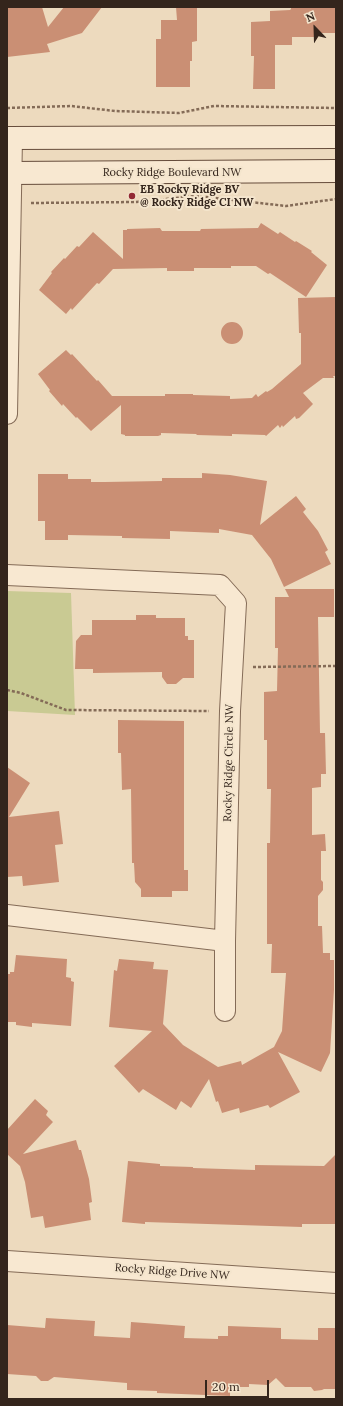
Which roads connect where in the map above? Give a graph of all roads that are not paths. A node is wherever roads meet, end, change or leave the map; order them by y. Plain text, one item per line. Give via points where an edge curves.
1 (336, 137) edge
2 (9, 138) edge
3 (336, 171) edge
4 (9, 173) edge
5 (7, 414) edge
6 (7, 575) edge
7 (7, 915) edge
8 (225, 941) junction
9 (225, 1011) dead end
10 (7, 1261) edge
11 (336, 1283) edge

1 - 2 street
2 - 4 street
3 - 4 street, Rocky Ridge Boulevard NW
4 - 5 street
6 - 8 street, Rocky Ridge Circle NW via 220,585 236,603 230,711
7 - 8 street
8 - 9 street, Rocky Ridge Circle NW
10 - 11 street, Rocky Ridge Drive NW

